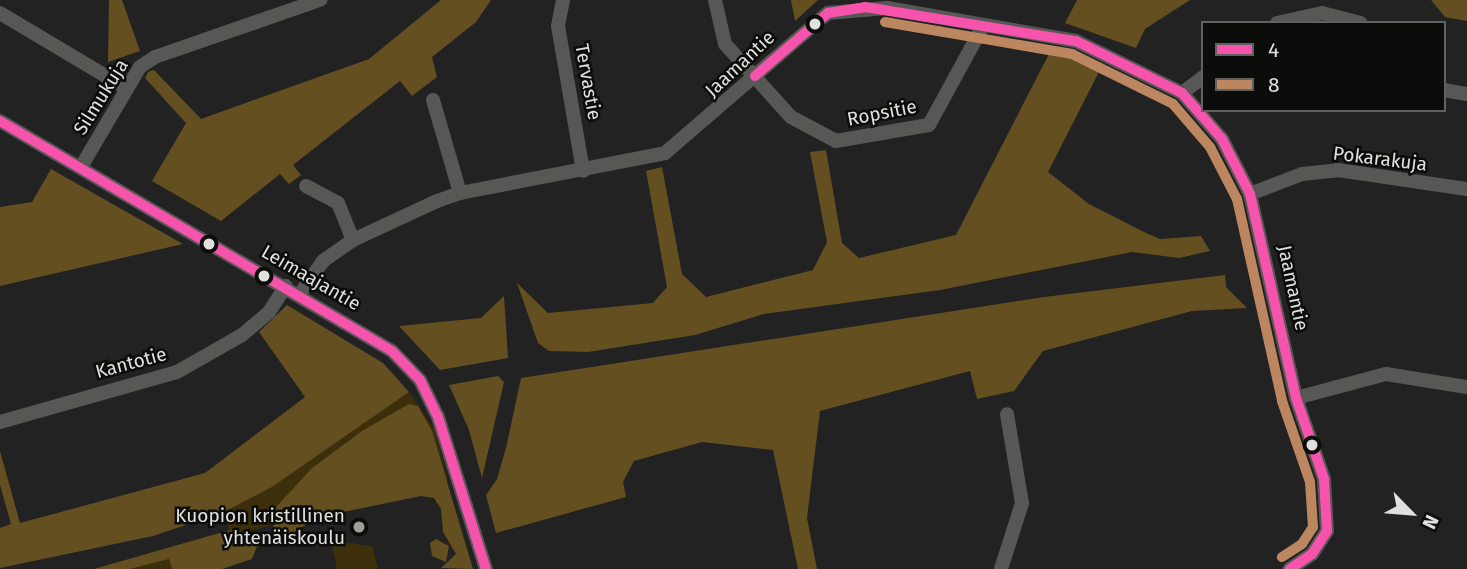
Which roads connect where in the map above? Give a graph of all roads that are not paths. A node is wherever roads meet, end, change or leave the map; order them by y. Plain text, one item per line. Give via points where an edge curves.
1 (320, 0) edge
2 (563, 0) edge
3 (715, 0) edge
4 (889, 4) edge
5 (0, 13) edge
6 (1286, 21) edge
7 (1353, 21) edge
8 (983, 26) junction
9 (755, 76) junction
10 (1201, 79) edge
11 (126, 88) junction
12 (1446, 90) edge
13 (1182, 93) junction
14 (1467, 94) edge
15 (433, 100) dead end
16 (0, 121) edge
17 (81, 167) junction
18 (583, 171) junction
19 (306, 186) dead end
20 (1467, 189) edge
21 (460, 193) junction
22 (1250, 194) junction
23 (353, 240) junction
24 (286, 286) junction
25 (300, 294) junction
26 (1467, 387) edge
27 (1296, 398) junction
28 (1007, 414) dead end
29 (0, 422) edge
30 (486, 569) edge
31 (1001, 569) edge
32 (1290, 569) edge

1 - 11 street, Silmukuja via 155,57 140,66
2 - 18 street, Tervastie via 558,26
3 - 9 street via 725,44
4 - 8 street, Jaamantie
4 - 9 street, Jaamantie via 828,13
5 - 11 street
6 - 7 street via 1322,13
8 - 9 street, Ropsitie via 941,109 929,125 918,130 848,140 825,138 791,117
8 - 13 street, Jaamantie via 1076,41
9 - 18 street, Jaamantie via 665,153
10 - 13 street
11 - 17 street, Silmukuja
12 - 14 street
13 - 22 street, Jaamantie via 1222,139
15 - 21 street
16 - 17 street, Leimaajantie
17 - 24 street, Leimaajantie
18 - 21 street, Jaamantie
19 - 23 street via 338,203
20 - 22 street, Pokarakuja via 1338,170 1302,174
21 - 23 street, Jaamantie
22 - 27 street, Jaamantie
23 - 25 street, Jaamantie via 323,261
24 - 25 street, Leimaajantie
24 - 29 street, Kantotie via 269,312 242,335 177,372
25 - 30 street, Leimaajantie via 381,344 420,380 438,417
26 - 27 street via 1387,374
27 - 32 street, Jaamantie via 1324,479 1327,531 1312,554
28 - 31 street via 1022,503

